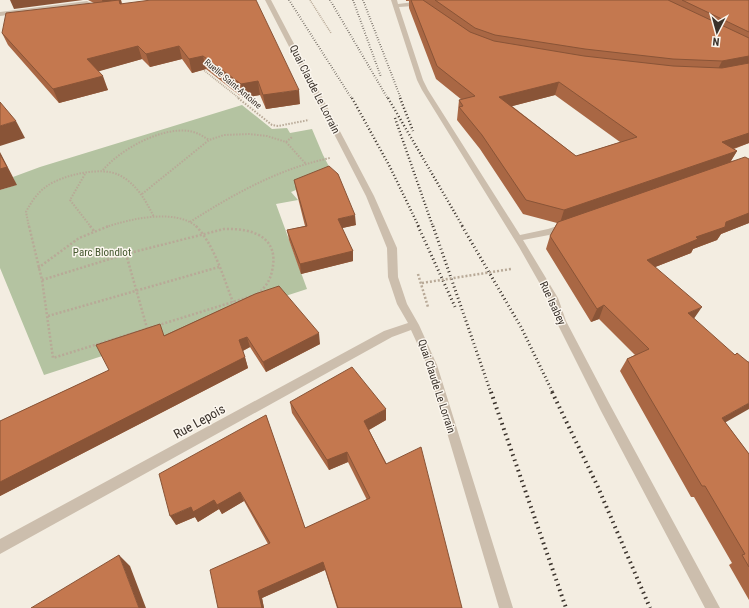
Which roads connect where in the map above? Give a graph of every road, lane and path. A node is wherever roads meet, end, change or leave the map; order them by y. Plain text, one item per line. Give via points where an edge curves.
1 (268, 0) edge
2 (310, 0) edge
3 (395, 3) edge
4 (103, 10) edge
5 (430, 12) edge
6 (0, 14) edge
7 (331, 33) dead end
8 (198, 63) edge
9 (329, 117) junction
10 (292, 137) dead end
11 (209, 140) junction
12 (286, 142) junction
13 (348, 154) junction
14 (306, 164) junction
15 (103, 170) junction
16 (86, 174) junction
17 (142, 194) junction
18 (154, 217) junction
19 (190, 222) junction
20 (575, 223) edge
21 (94, 231) junction
22 (203, 235) junction
23 (518, 238) junction
24 (126, 254) junction
25 (219, 267) junction
26 (38, 268) junction
27 (511, 269) dead end
28 (418, 274) dead end
29 (42, 280) junction
30 (422, 283) junction
31 (136, 290) junction
32 (232, 302) junction
33 (429, 307) dead end
34 (48, 316) junction
35 (414, 325) junction
36 (148, 328) junction
37 (0, 547) edge
38 (506, 608) edge
39 (713, 608) edge

1 - 9 street, Quai Claude Le Lorrain
2 - 7 path
3 - 5 street via 414,4
3 - 23 street, Rue Isabey via 425,90
4 - 6 street via 87,4
8 - 9 path, Ruelle Saint-Antoine via 202,69 272,125
9 - 13 street, Quai Claude Le Lorrain
10 - 12 path
11 - 12 path via 224,135 250,134
11 - 15 path via 186,131 161,135 119,154
11 - 17 path
12 - 14 path
13 - 14 path
13 - 35 street, Quai Claude Le Lorrain via 370,196 392,248 393,277 402,304
14 - 19 path via 282,172 228,198
15 - 16 path
15 - 17 path via 120,175
16 - 21 path via 70,200
16 - 26 path via 51,183 28,205 26,212
17 - 18 path
18 - 19 path
18 - 21 path via 117,223
19 - 22 path
20 - 23 street via 549,232
21 - 26 path via 75,241
22 - 24 path
22 - 25 path
22 - 32 path via 238,227 257,233 272,248 274,267 264,289
23 - 39 street, Rue Isabey via 553,298 561,321 605,407
24 - 29 path
24 - 31 path
25 - 31 path
25 - 32 path
26 - 29 path
27 - 30 path, bridge
28 - 30 path
29 - 34 path
30 - 33 path
31 - 34 path
31 - 36 path
32 - 36 path
34 - 36 path via 54,358
35 - 37 street, Rue Lepois via 388,334
35 - 38 street, Quai Claude Le Lorrain via 432,365

